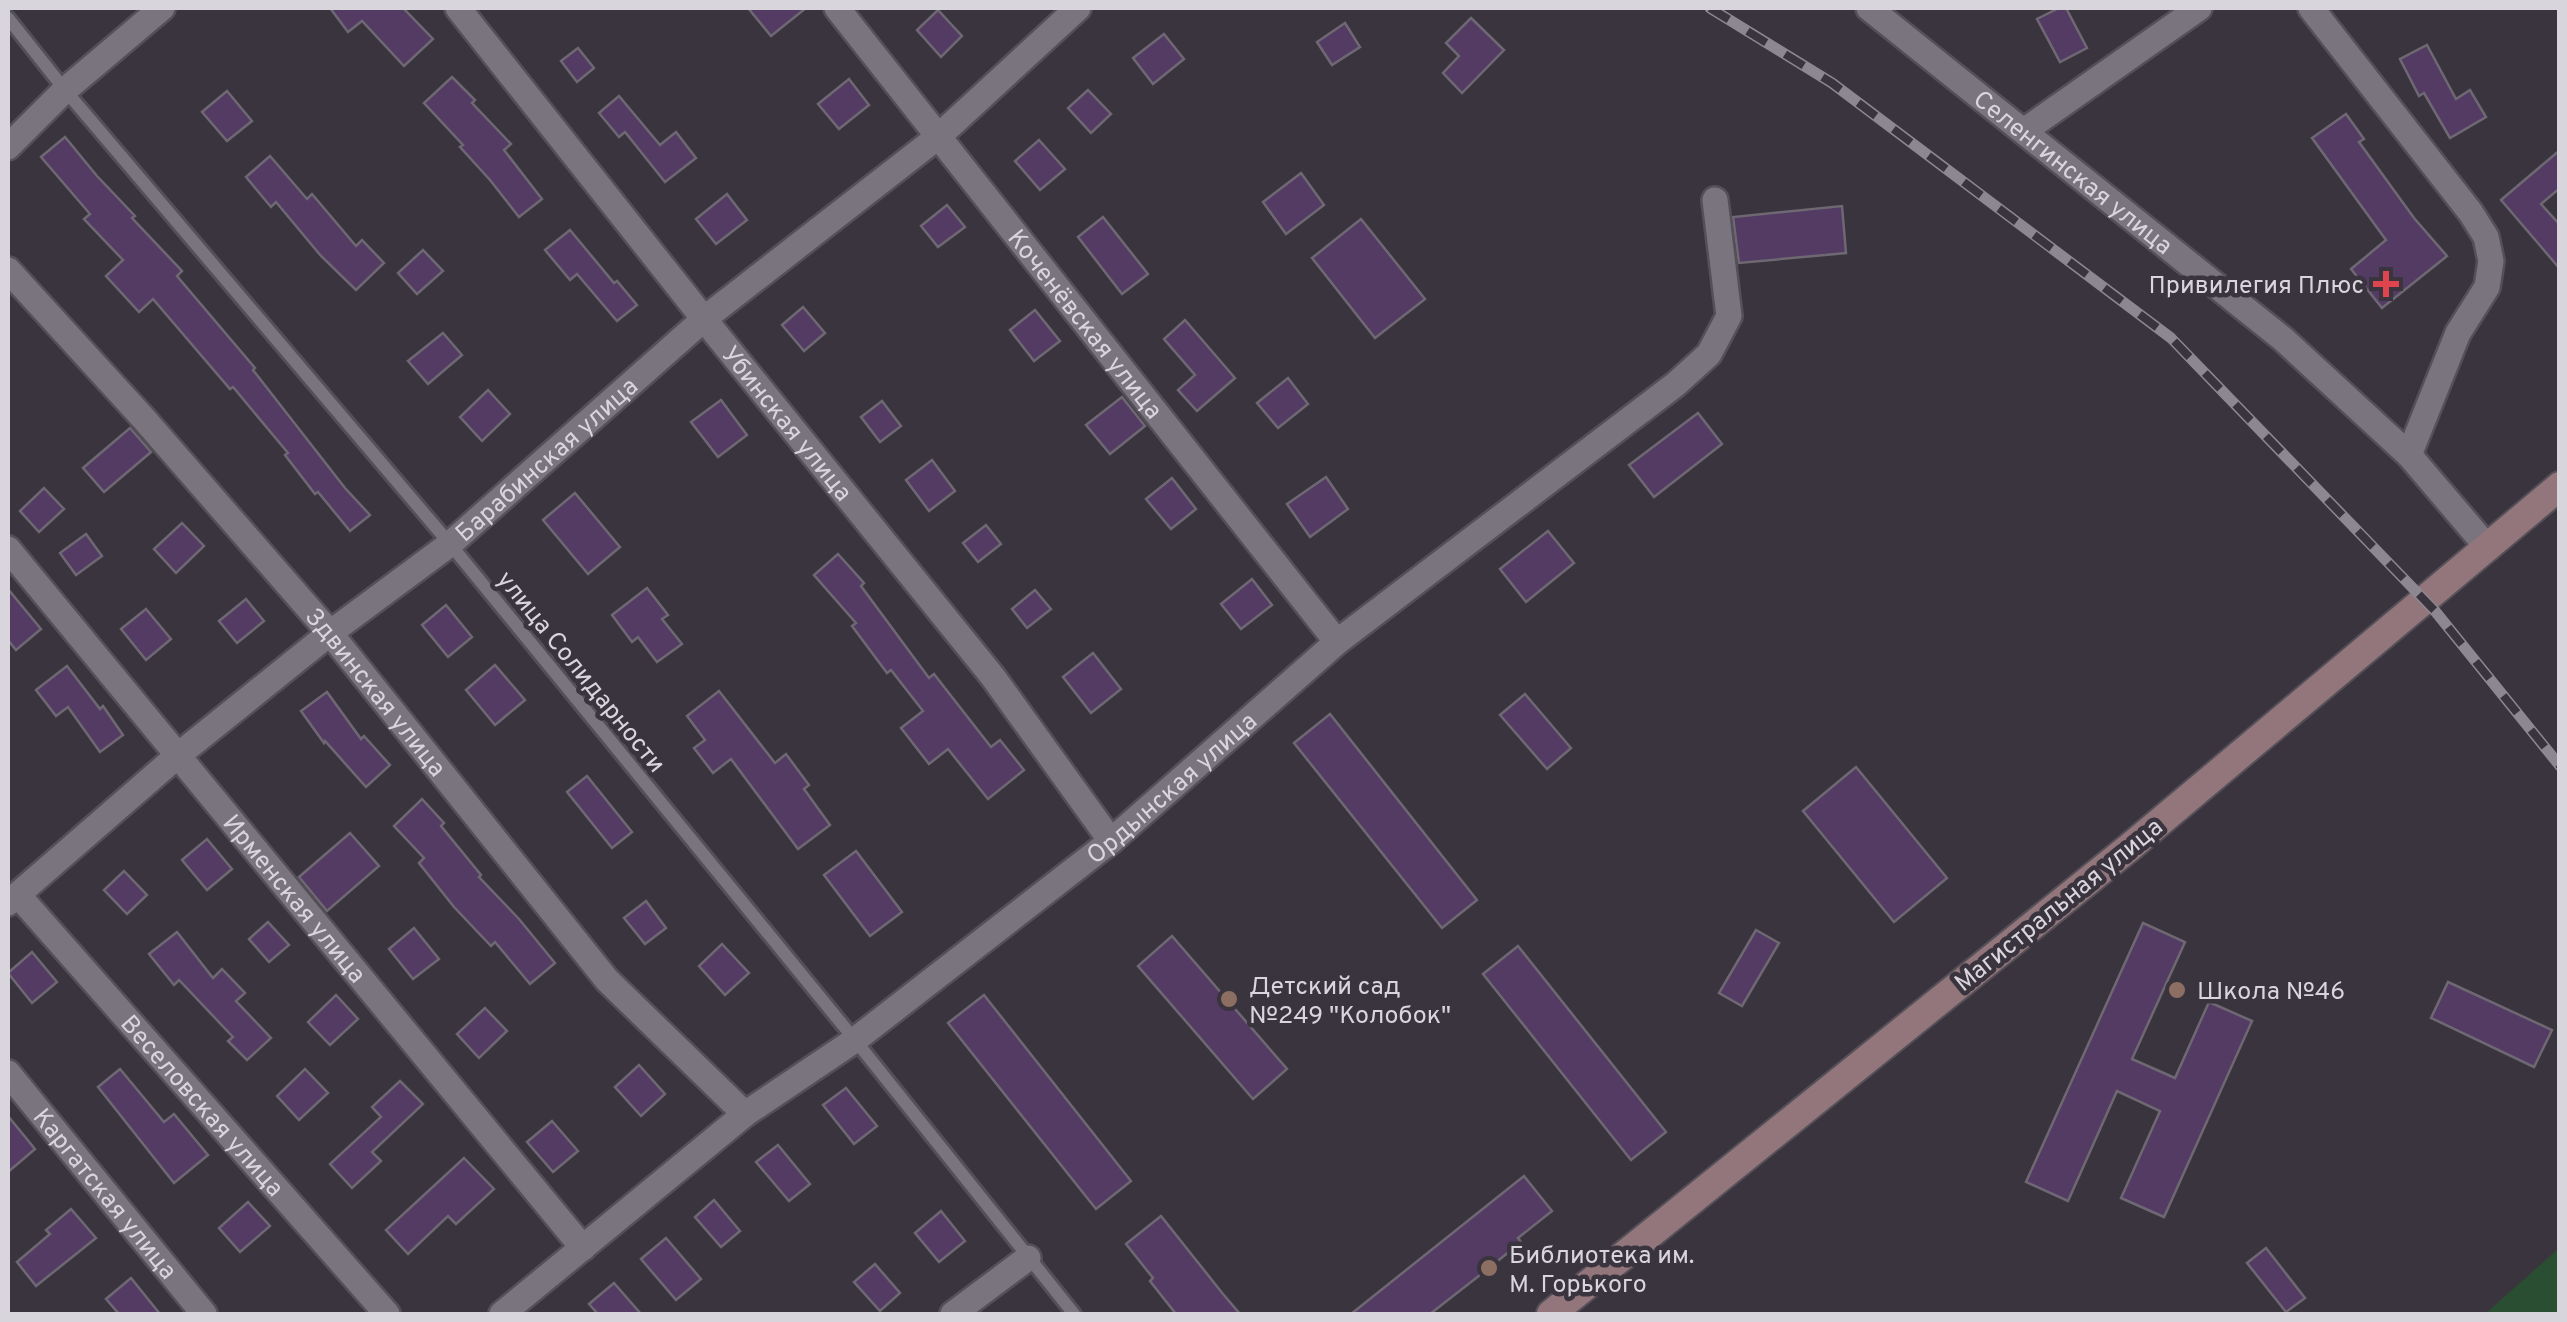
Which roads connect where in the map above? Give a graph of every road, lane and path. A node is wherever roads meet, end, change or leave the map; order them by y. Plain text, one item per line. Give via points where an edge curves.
1 (162, 8) edge
2 (458, 8) edge
3 (837, 8) edge
4 (1078, 8) edge
5 (1869, 8) edge
6 (2199, 8) edge
7 (2312, 8) edge
8 (8, 18) edge
9 (65, 90) junction
10 (2024, 131) junction
11 (940, 136) junction
12 (8, 147) edge
13 (1715, 200) dead end
14 (8, 270) edge
15 (704, 319) junction
16 (2409, 455) junction
17 (2560, 486) edge
18 (450, 544) junction
19 (2488, 548) junction
20 (8, 549) edge
21 (330, 633) junction
22 (1337, 642) junction
23 (176, 757) junction
24 (1111, 842) junction
25 (13, 899) edge
26 (855, 1040) junction
27 (8, 1073) edge
28 (746, 1114) junction
29 (582, 1248) junction
30 (1028, 1258) junction
31 (204, 1314) edge
32 (387, 1314) edge
33 (502, 1314) edge
34 (953, 1314) edge
35 (1074, 1314) edge
36 (1552, 1314) edge

1 - 9 street
2 - 15 street, Убинская улица
3 - 11 street, Коченёвская улица
4 - 11 street, Барабинская улица
5 - 10 street, Селенгинская улица
6 - 10 street
7 - 16 street via 2486,237 2488,287 2458,333
8 - 9 lane, улица Солидарности
9 - 12 street
9 - 18 lane, улица Солидарности
10 - 16 street, Селенгинская улица via 2283,339
11 - 15 street, Барабинская улица
11 - 22 street, Коченёвская улица
13 - 22 street, Ордынская улица via 1729,316 1709,354
14 - 21 street, Здвинская улица
15 - 18 street, Барабинская улица
15 - 24 street, Убинская улица via 993,678
16 - 19 street, Селенгинская улица
17 - 19 main road, Магистральная улица
18 - 21 street, Барабинская улица
18 - 26 lane, улица Солидарности
19 - 36 main road, Магистральная улица
20 - 23 street, Ирменская улица
21 - 23 street, Барабинская улица
21 - 28 street, Здвинская улица via 607,980
22 - 24 street, Ордынская улица
23 - 25 street, Барабинская улица
23 - 29 street, Ирменская улица
24 - 26 street, Ордынская улица
25 - 32 street, Веселовская улица
26 - 28 street, Ордынская улица
26 - 30 lane, улица Солидарности
27 - 31 street, Каргатская улица
28 - 29 street, Ордынская улица
29 - 33 street, Ордынская улица
30 - 34 street
30 - 35 lane, улица Солидарности

